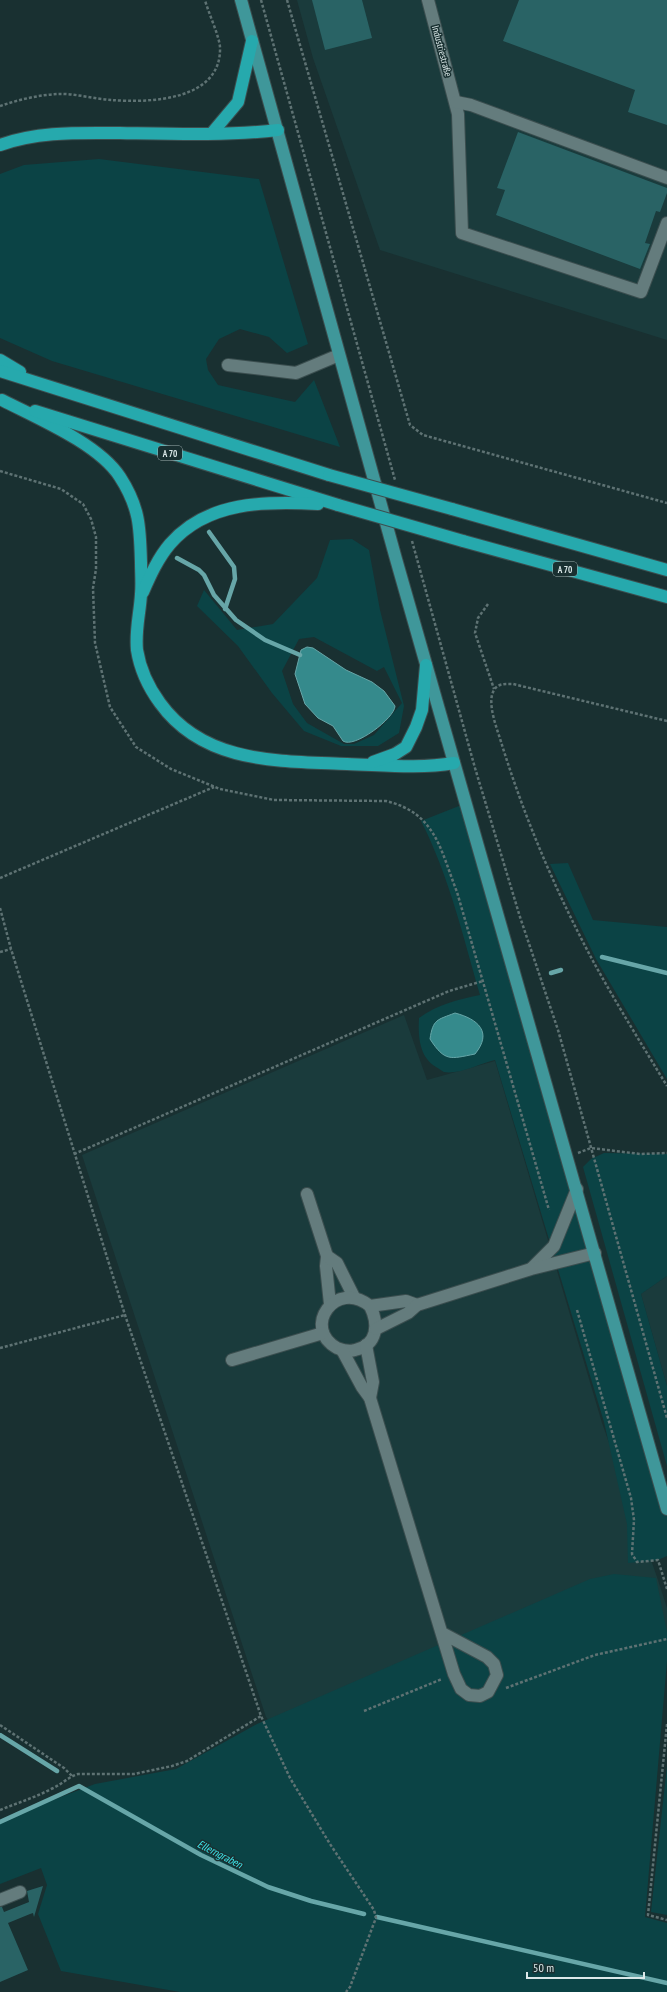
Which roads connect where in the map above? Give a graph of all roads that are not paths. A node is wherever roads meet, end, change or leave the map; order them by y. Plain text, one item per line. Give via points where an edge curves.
1 (241, 0) edge
2 (428, 0) edge
3 (252, 41) junction
4 (456, 102) junction
5 (278, 130) junction
6 (212, 133) junction
7 (0, 145) edge
8 (667, 178) edge
9 (667, 223) edge
10 (339, 355) junction
11 (0, 360) edge
12 (228, 365) dead end
13 (0, 371) edge
14 (38, 383) junction
15 (1, 400) edge
16 (338, 505) junction
17 (667, 570) edge
18 (141, 595) junction
19 (667, 597) edge
20 (426, 665) junction
21 (454, 763) junction
22 (366, 764) junction
23 (577, 1189) junction
24 (307, 1194) dead end
25 (595, 1253) junction
26 (327, 1256) junction
27 (531, 1269) junction
28 (354, 1297) junction
29 (330, 1304) junction
30 (417, 1305) junction
31 (370, 1306) junction
32 (376, 1329) junction
33 (323, 1333) junction
34 (366, 1345) junction
35 (342, 1350) junction
36 (232, 1360) dead end
37 (370, 1398) junction
38 (667, 1509) edge
39 (442, 1633) junction
40 (20, 1892) dead end
41 (0, 1900) edge

1 - 3 main road
2 - 4 street, Industriestraße
3 - 5 main road
3 - 6 highway via 238,102
4 - 8 street via 471,105
4 - 9 street, Industriestraße via 462,233 641,292
5 - 6 highway
5 - 10 main road
6 - 7 highway via 53,133
10 - 12 street via 296,373
10 - 20 main road
11 - 14 highway
13 - 14 highway
14 - 17 highway, bridge via 329,475
15 - 16 highway, A 70
15 - 18 highway via 96,452 119,475 132,497 139,518
16 - 18 highway via 253,503 229,508 202,519 170,544
16 - 19 highway, A 70, bridge
18 - 22 highway via 136,634 141,667 152,693 168,714 185,730 209,744 236,754 268,759
20 - 21 main road
20 - 22 highway via 422,710 406,747 395,754
21 - 22 highway via 421,766
21 - 23 main road
23 - 25 main road
23 - 27 street via 554,1246
24 - 26 street
25 - 27 street
25 - 38 main road
26 - 28 street via 337,1263
26 - 29 street
27 - 30 street
28 - 29 street via 341,1298
28 - 31 street
29 - 33 street via 324,1313
30 - 31 street via 406,1301
30 - 32 street via 408,1313
31 - 32 street via 375,1317
32 - 34 street
33 - 35 street via 331,1344
33 - 36 street
34 - 35 street via 354,1351
34 - 37 street via 373,1382
35 - 37 street
37 - 39 street
39 - 39 street via 487,1657 494,1664 498,1675 488,1692 480,1696 469,1695 461,1689
40 - 41 street

